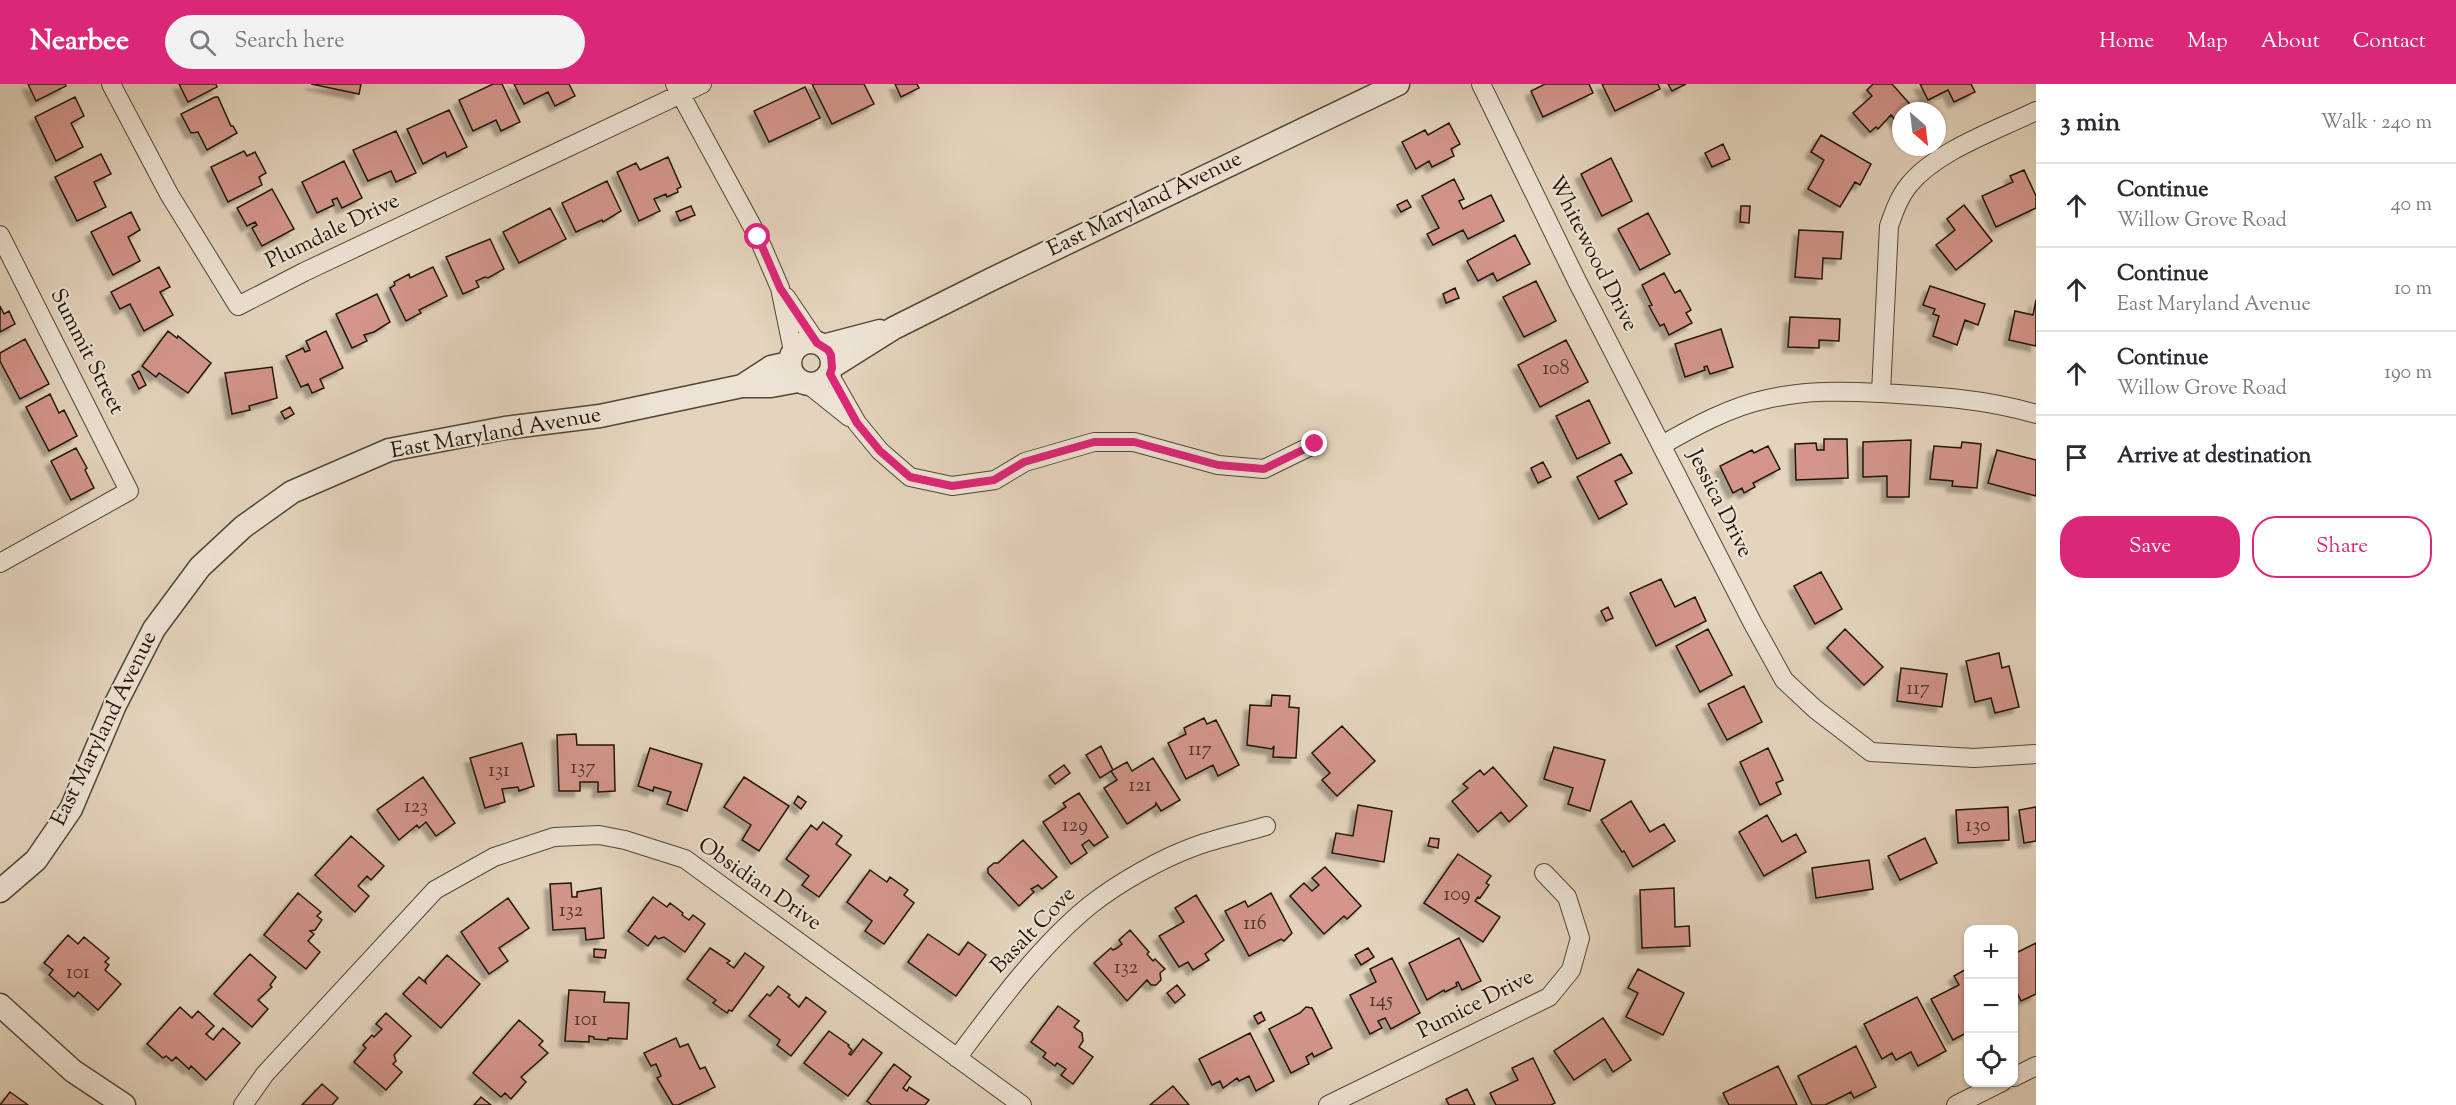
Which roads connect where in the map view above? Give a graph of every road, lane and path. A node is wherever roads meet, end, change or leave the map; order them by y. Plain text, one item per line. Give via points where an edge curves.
1 (111, 84) edge
2 (702, 84) edge
3 (1398, 84) edge
4 (1481, 84) edge
5 (678, 89) edge
6 (2036, 111) edge
7 (0, 235) edge
8 (780, 288) junction
9 (894, 328) junction
10 (820, 344) junction
11 (797, 370) junction
12 (831, 371) junction
13 (1881, 393) junction
14 (2036, 414) edge
15 (857, 423) junction
16 (1315, 444) dead end
17 (1662, 445) junction
18 (0, 563) edge
19 (2036, 754) edge
20 (1266, 826) dead end
21 (1544, 873) dead end
22 (0, 891) edge
23 (0, 1005) edge
24 (957, 1058) junction
25 (2036, 1066) edge
26 (2018, 1075) edge
27 (1994, 1087) edge
28 (124, 1105) edge
29 (243, 1105) edge
30 (1022, 1105) edge
31 (1328, 1105) edge
32 (1956, 1105) edge

1 - 5 street, Plumdale Drive via 169,194 238,306
2 - 5 street
3 - 9 street, East Maryland Avenue
4 - 17 street, Whitewood Drive
5 - 8 street via 758,237
6 - 13 street via 1942,156 1923,169 1896,205 1889,226
7 - 18 street, Summit Street via 129,491
8 - 10 street
8 - 11 street
9 - 10 street, East Maryland Avenue
9 - 12 street, East Maryland Avenue
10 - 11 street, East Maryland Avenue via 804,343
10 - 12 street via 831,355
11 - 12 street, East Maryland Avenue via 820,382
11 - 15 street
11 - 22 street, East Maryland Avenue via 771,368 741,386 600,416 505,428 389,450 292,492 243,527 200,567 154,629 115,705 71,808 36,860
12 - 15 street
13 - 14 street, Jessica Drive via 1971,400
13 - 17 street, Jessica Drive via 1809,392 1767,399 1712,419
15 - 16 street via 880,451 910,477 952,486 994,480 1024,462 1094,442 1134,442 1218,465 1264,469
17 - 19 street, Jessica Drive via 1784,680 1815,710 1871,752 1974,758
20 - 24 street, Basalt Cove via 1196,846 1143,871 1089,906 997,1004
21 - 31 street, Pumice Drive via 1567,897 1580,938 1571,970 1549,997
23 - 28 street via 73,1071
24 - 29 street, Obsidian Drive via 685,859 608,837 554,837 494,857 435,890 265,1074
24 - 30 street, Obsidian Drive
25 - 26 street
27 - 32 street

